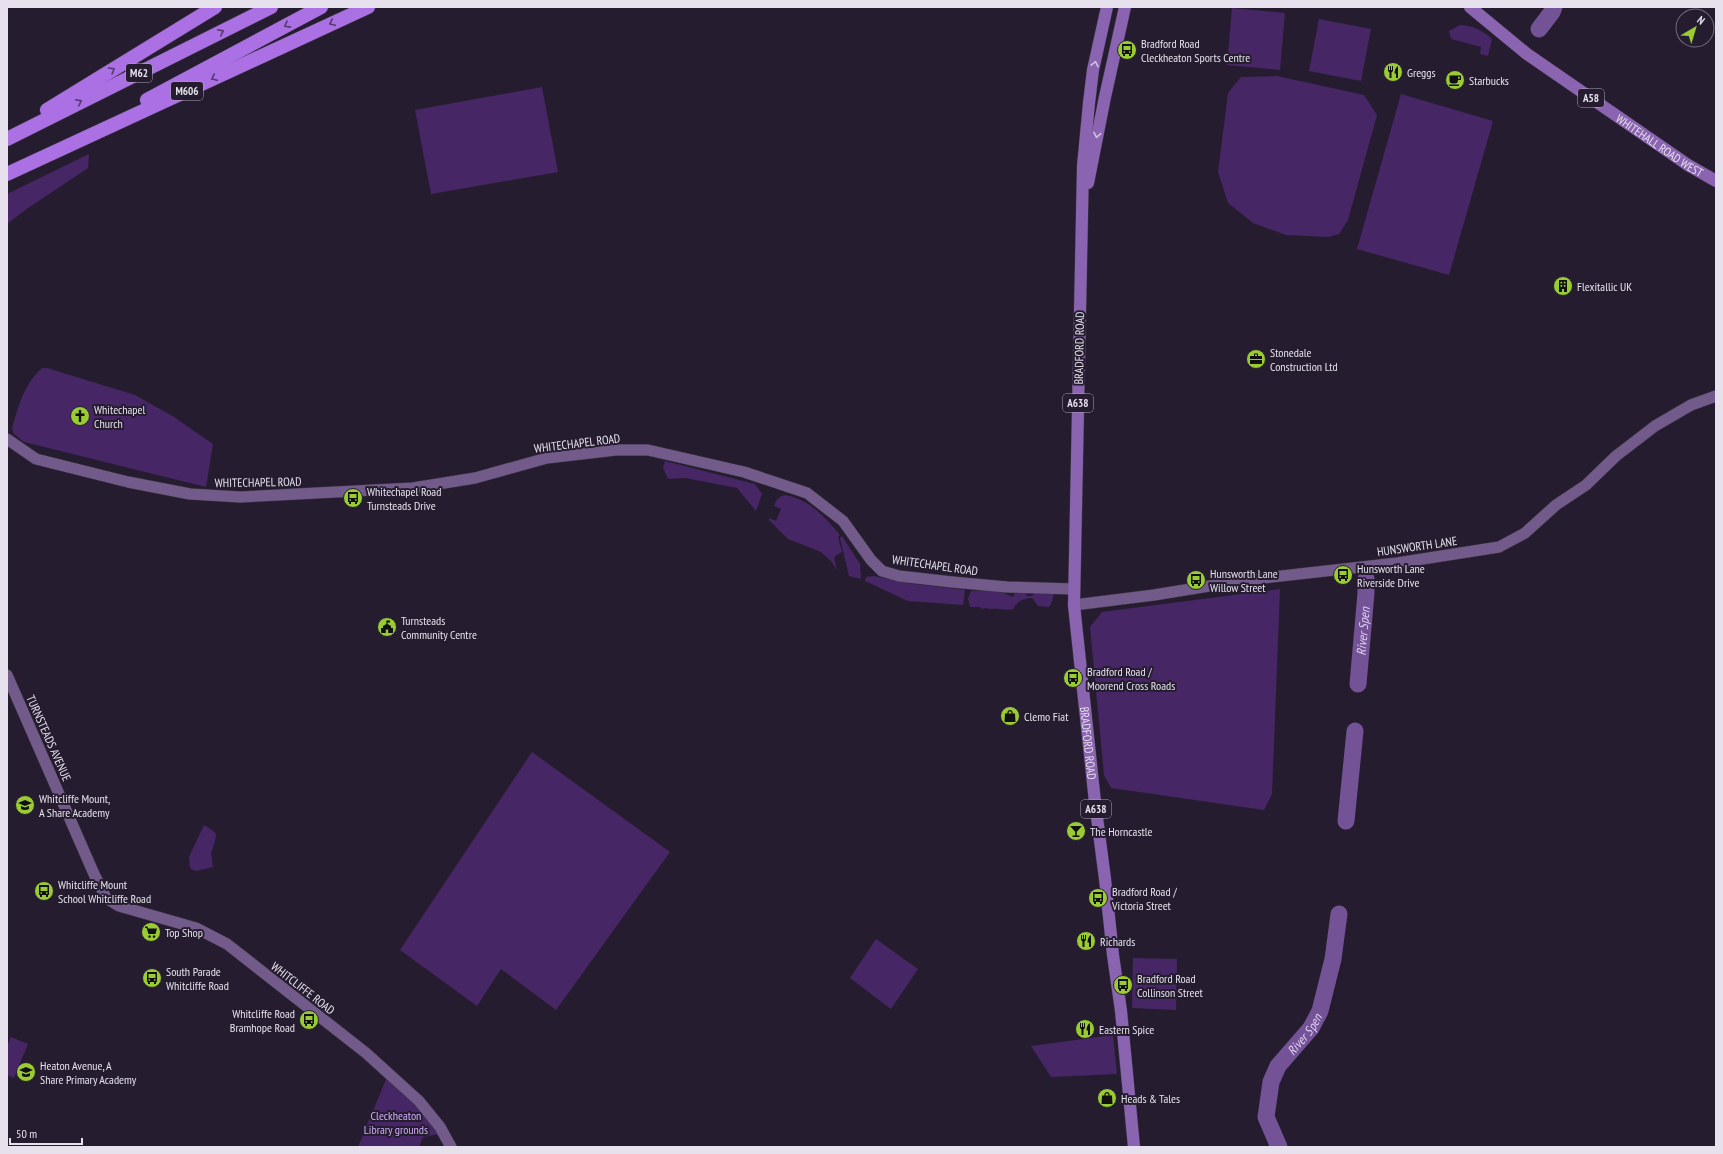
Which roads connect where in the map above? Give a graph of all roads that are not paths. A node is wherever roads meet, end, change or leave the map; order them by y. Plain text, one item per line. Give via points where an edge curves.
1 (215, 7) edge
2 (271, 7) edge
3 (321, 7) edge
4 (368, 7) edge
5 (1107, 7) edge
6 (1125, 7) edge
7 (1470, 7) edge
8 (7, 134) edge
9 (7, 138) edge
10 (7, 174) edge
11 (1716, 181) edge
12 (1081, 218) junction
13 (1716, 396) edge
14 (7, 439) edge
15 (1074, 589) junction
16 (1074, 605) junction
17 (7, 676) edge
18 (106, 898) joint
19 (451, 1147) edge
20 (1134, 1147) edge

8 -> 1 highway
9 -> 2 highway, M62
3 -> 10 highway, M62
4 -> 10 highway, M606
12 -> 5 main road, BRADFORD ROAD via 1089,103
6 -> 12 main road, BRADFORD ROAD / A638
7 - 11 main road, WHITEHALL ROAD WEST / A58 via 1527,54 1688,165
12 - 15 main road, BRADFORD ROAD / A638
13 - 16 main road, HUNSWORTH LANE via 1691,405 1655,426 1525,533 1499,547 1397,563 1246,580
14 - 15 main road, WHITECHAPEL ROAD via 36,459 128,482 190,494 240,497 413,488 475,478 547,458 616,450 648,450 744,472 807,493 843,522 882,571 900,576 952,582
15 - 16 main road, BRADFORD ROAD / A638
16 - 20 main road, BRADFORD ROAD / A638 via 1112,955 1121,1011
17 - 18 main road, TURNSTEADS AVENUE
18 - 19 main road, WHITCLIFFE ROAD via 119,906 196,928 227,944 366,1053 419,1101 440,1127

